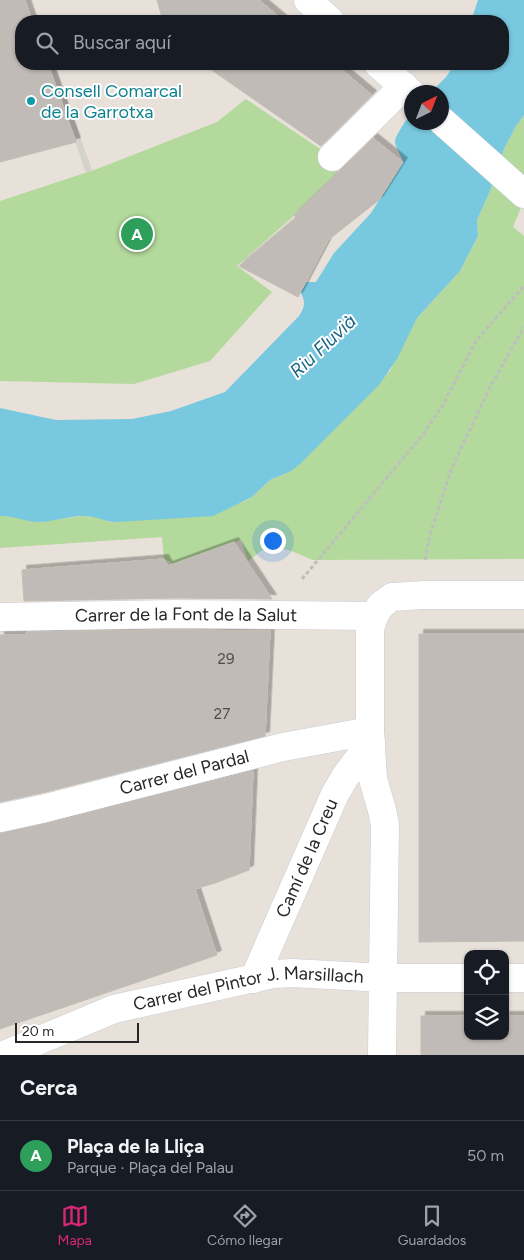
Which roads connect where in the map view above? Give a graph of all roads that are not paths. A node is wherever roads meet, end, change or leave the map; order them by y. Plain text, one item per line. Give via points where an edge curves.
1 (308, 0) edge
2 (324, 15) edge
3 (385, 70) edge
4 (404, 87) edge
5 (404, 94) edge
6 (449, 127) edge
7 (332, 157) dead end
8 (524, 194) edge
9 (524, 595) edge
10 (374, 616) junction
11 (0, 617) edge
12 (371, 736) junction
13 (0, 818) edge
14 (384, 978) junction
15 (464, 978) edge
16 (509, 978) edge
17 (524, 978) edge
18 (254, 980) junction
19 (4, 1055) edge
20 (382, 1055) edge

1 - 2 street
3 - 4 street
5 - 7 street
6 - 8 street
9 - 10 street via 392,597
10 - 11 street, Carrer de la Font de la Salut via 176,614
10 - 12 street via 370,629
12 - 13 street, Carrer del Pardal via 283,747
12 - 14 street via 373,779 385,825
12 - 18 street, Camí de la Creu via 335,794
14 - 15 street, Carrer del Pintor J. Marsillach
14 - 18 street, Carrer del Pintor J. Marsillach via 292,973
14 - 20 street
16 - 17 street
18 - 19 street, Carrer del Pintor J. Marsillach via 114,1009

